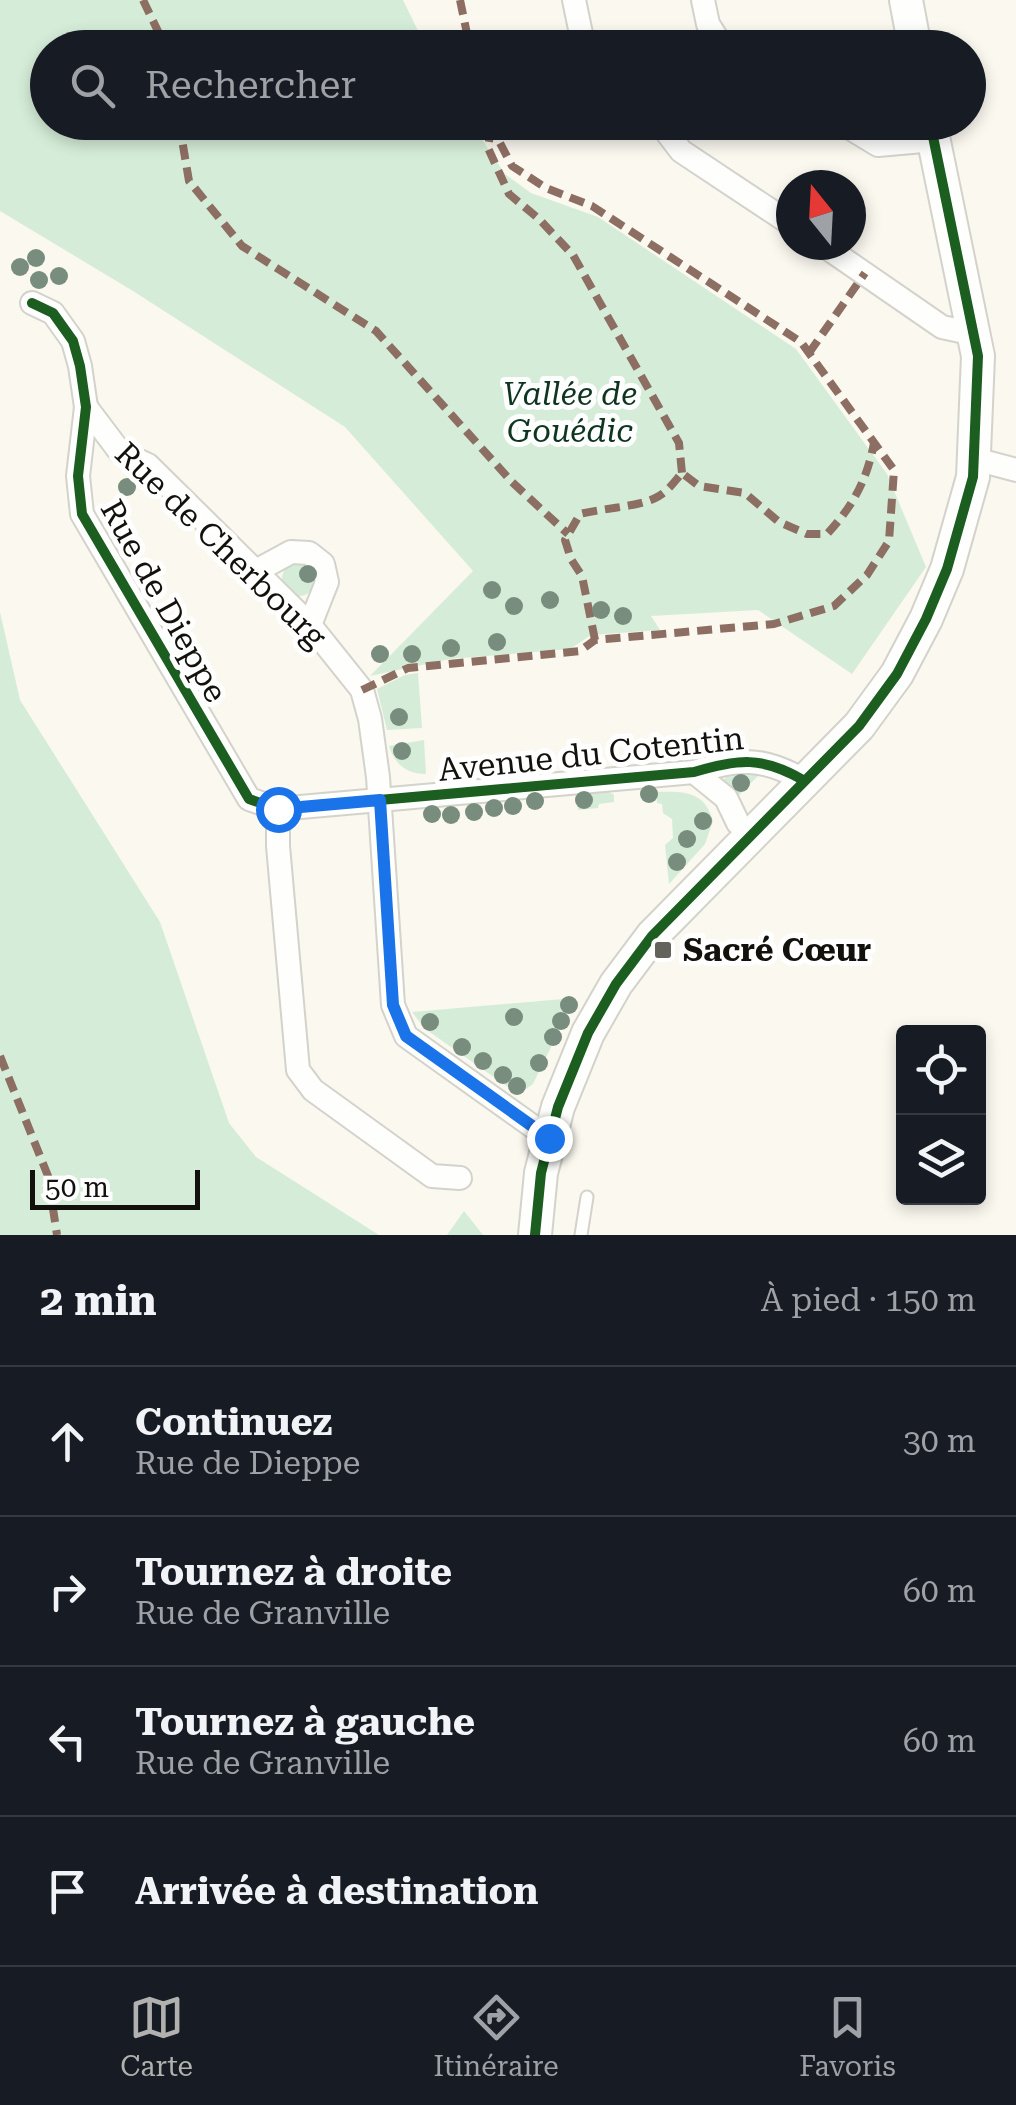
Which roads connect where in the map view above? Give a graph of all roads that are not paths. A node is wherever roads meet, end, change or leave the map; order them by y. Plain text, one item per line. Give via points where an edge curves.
1 (574, 0) edge
2 (703, 0) edge
3 (906, 0) edge
4 (580, 30) edge
5 (712, 30) edge
6 (912, 30) edge
7 (673, 140) edge
8 (870, 140) edge
9 (897, 140) edge
10 (934, 140) edge
11 (776, 214) edge
12 (845, 260) edge
13 (32, 303) dead end
14 (974, 334) junction
15 (86, 407) junction
16 (975, 459) junction
17 (1016, 470) edge
18 (256, 571) junction
19 (310, 625) junction
20 (694, 772) junction
21 (803, 780) junction
22 (380, 800) junction
23 (278, 809) junction
24 (750, 834) junction
25 (549, 1138) junction
26 (460, 1178) dead end
27 (587, 1197) dead end
28 (534, 1235) edge
29 (581, 1235) edge

1 - 4 street
2 - 5 street
3 - 6 street
7 - 11 street
8 - 9 street
10 - 14 street
12 - 14 street via 942,327
13 - 15 street, Rue de Dieppe via 53,313 74,341
14 - 16 street
15 - 18 street, Rue de Cherbourg via 120,452 148,465
15 - 23 street, Rue de Dieppe via 78,476 82,514 234,777 249,799
16 - 17 street
16 - 21 street via 947,569 912,647 859,726
18 - 19 street, Rue de Cherbourg
18 - 19 street via 292,552 309,553 323,564 326,582
19 - 22 street, Rue de Cherbourg via 362,690
20 - 21 street, Avenue du Cotentin via 764,762
20 - 22 street, Avenue du Cotentin
20 - 24 street, Avenue du Cotentin via 726,798
21 - 24 street
22 - 23 street
22 - 25 street, Rue de Cherbourg via 397,1018 406,1036
23 - 26 street via 298,1070 313,1090 432,1176
24 - 25 street via 652,936 616,984 568,1076
25 - 28 street
27 - 29 lane

